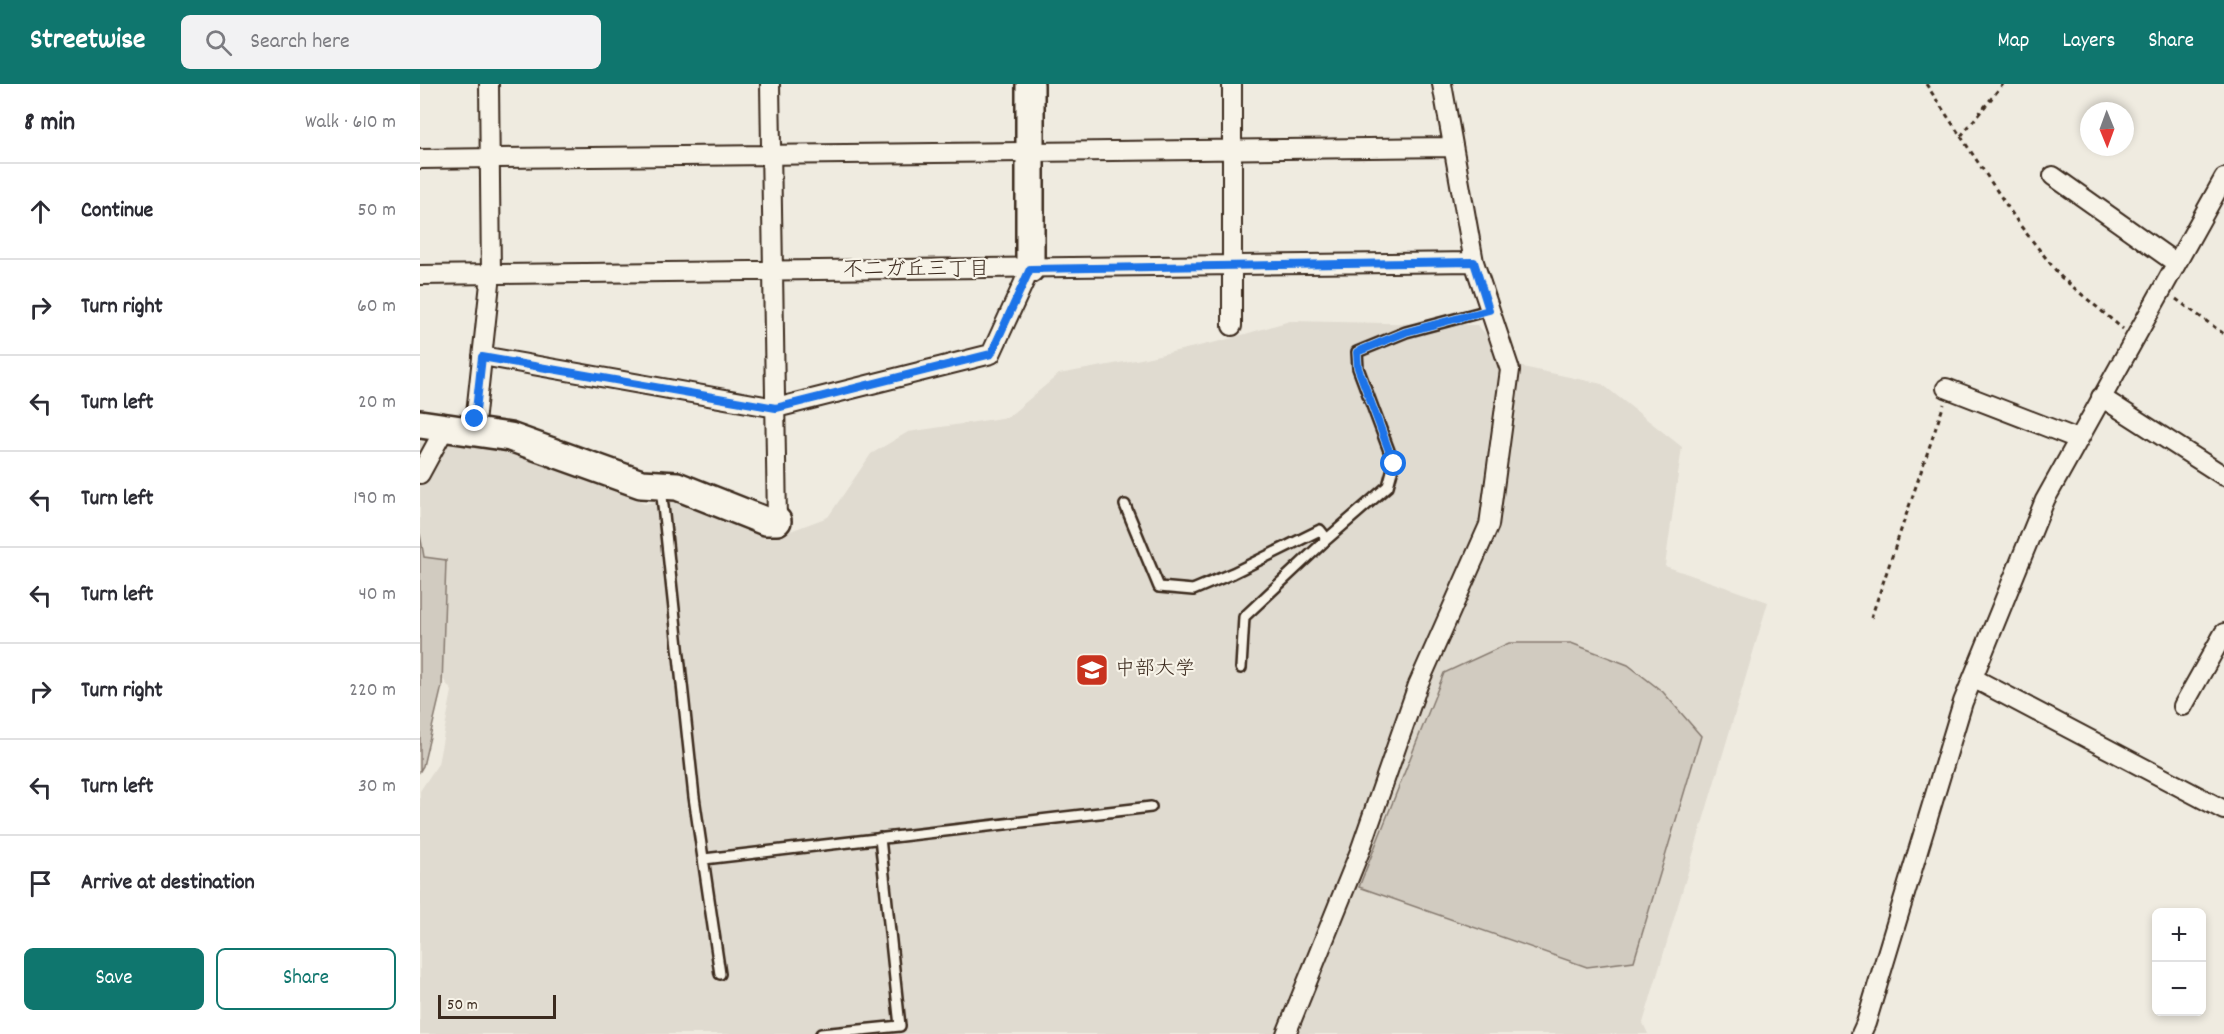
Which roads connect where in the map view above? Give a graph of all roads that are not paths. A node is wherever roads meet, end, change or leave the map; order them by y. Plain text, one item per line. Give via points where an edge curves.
1 (489, 84) edge
2 (770, 84) edge
3 (1030, 84) edge
4 (1232, 84) edge
5 (1442, 84) edge
6 (1452, 147) junction
7 (1232, 149) junction
8 (1031, 151) junction
9 (772, 155) junction
10 (491, 158) junction
11 (420, 159) edge
12 (2053, 176) dead end
13 (2224, 179) edge
14 (1474, 262) junction
15 (2176, 263) junction
16 (1232, 266) junction
17 (1030, 269) junction
18 (773, 270) junction
19 (491, 274) junction
20 (420, 275) edge
21 (1489, 310) junction
22 (1232, 326) dead end
23 (482, 357) junction
24 (1947, 388) road end
25 (2101, 397) junction
26 (776, 408) junction
27 (433, 426) edge
28 (474, 432) junction
29 (2078, 439) junction
30 (420, 474) edge
31 (2224, 476) edge
32 (660, 485) junction
33 (1125, 505) dead end
34 (777, 521) joint
35 (1327, 539) junction
36 (2224, 633) edge
37 (1241, 669) dead end
38 (1973, 678) junction
39 (2183, 706) dead end
40 (1151, 807) dead end
41 (2224, 810) edge
42 (880, 838) junction
43 (704, 859) junction
44 (720, 974) dead end
45 (821, 1034) edge
46 (1286, 1034) edge
47 (1861, 1034) edge

1 - 10 street
2 - 9 street
3 - 8 street
4 - 7 street
5 - 6 street
6 - 7 street
6 - 14 street
7 - 8 street
7 - 16 street
8 - 9 street
8 - 17 street
9 - 10 street
9 - 18 street
10 - 11 street
10 - 19 street
12 - 15 street
13 - 15 street
14 - 16 street
14 - 21 street
15 - 25 street
16 - 17 street
16 - 22 street
17 - 18 street
17 - 26 street via 991,354
18 - 19 street
18 - 26 street
19 - 20 street
19 - 23 street
21 - 35 lane via 1406,332 1357,352 1358,368 1394,464 1388,486
21 - 46 street via 1510,370 1489,525 1418,685 1360,851
23 - 26 street
23 - 28 street
24 - 29 street
25 - 29 street
25 - 31 street
26 - 34 street
27 - 28 street
27 - 30 street
28 - 32 street via 510,437 641,484
29 - 38 street via 2045,500
32 - 34 street via 677,486 765,521
32 - 43 lane
33 - 35 lane via 1159,587 1193,590 1320,530
35 - 37 lane via 1244,617
36 - 39 street
38 - 41 street
38 - 47 street
40 - 42 lane
42 - 43 lane
42 - 45 lane via 900,1026
43 - 44 lane

